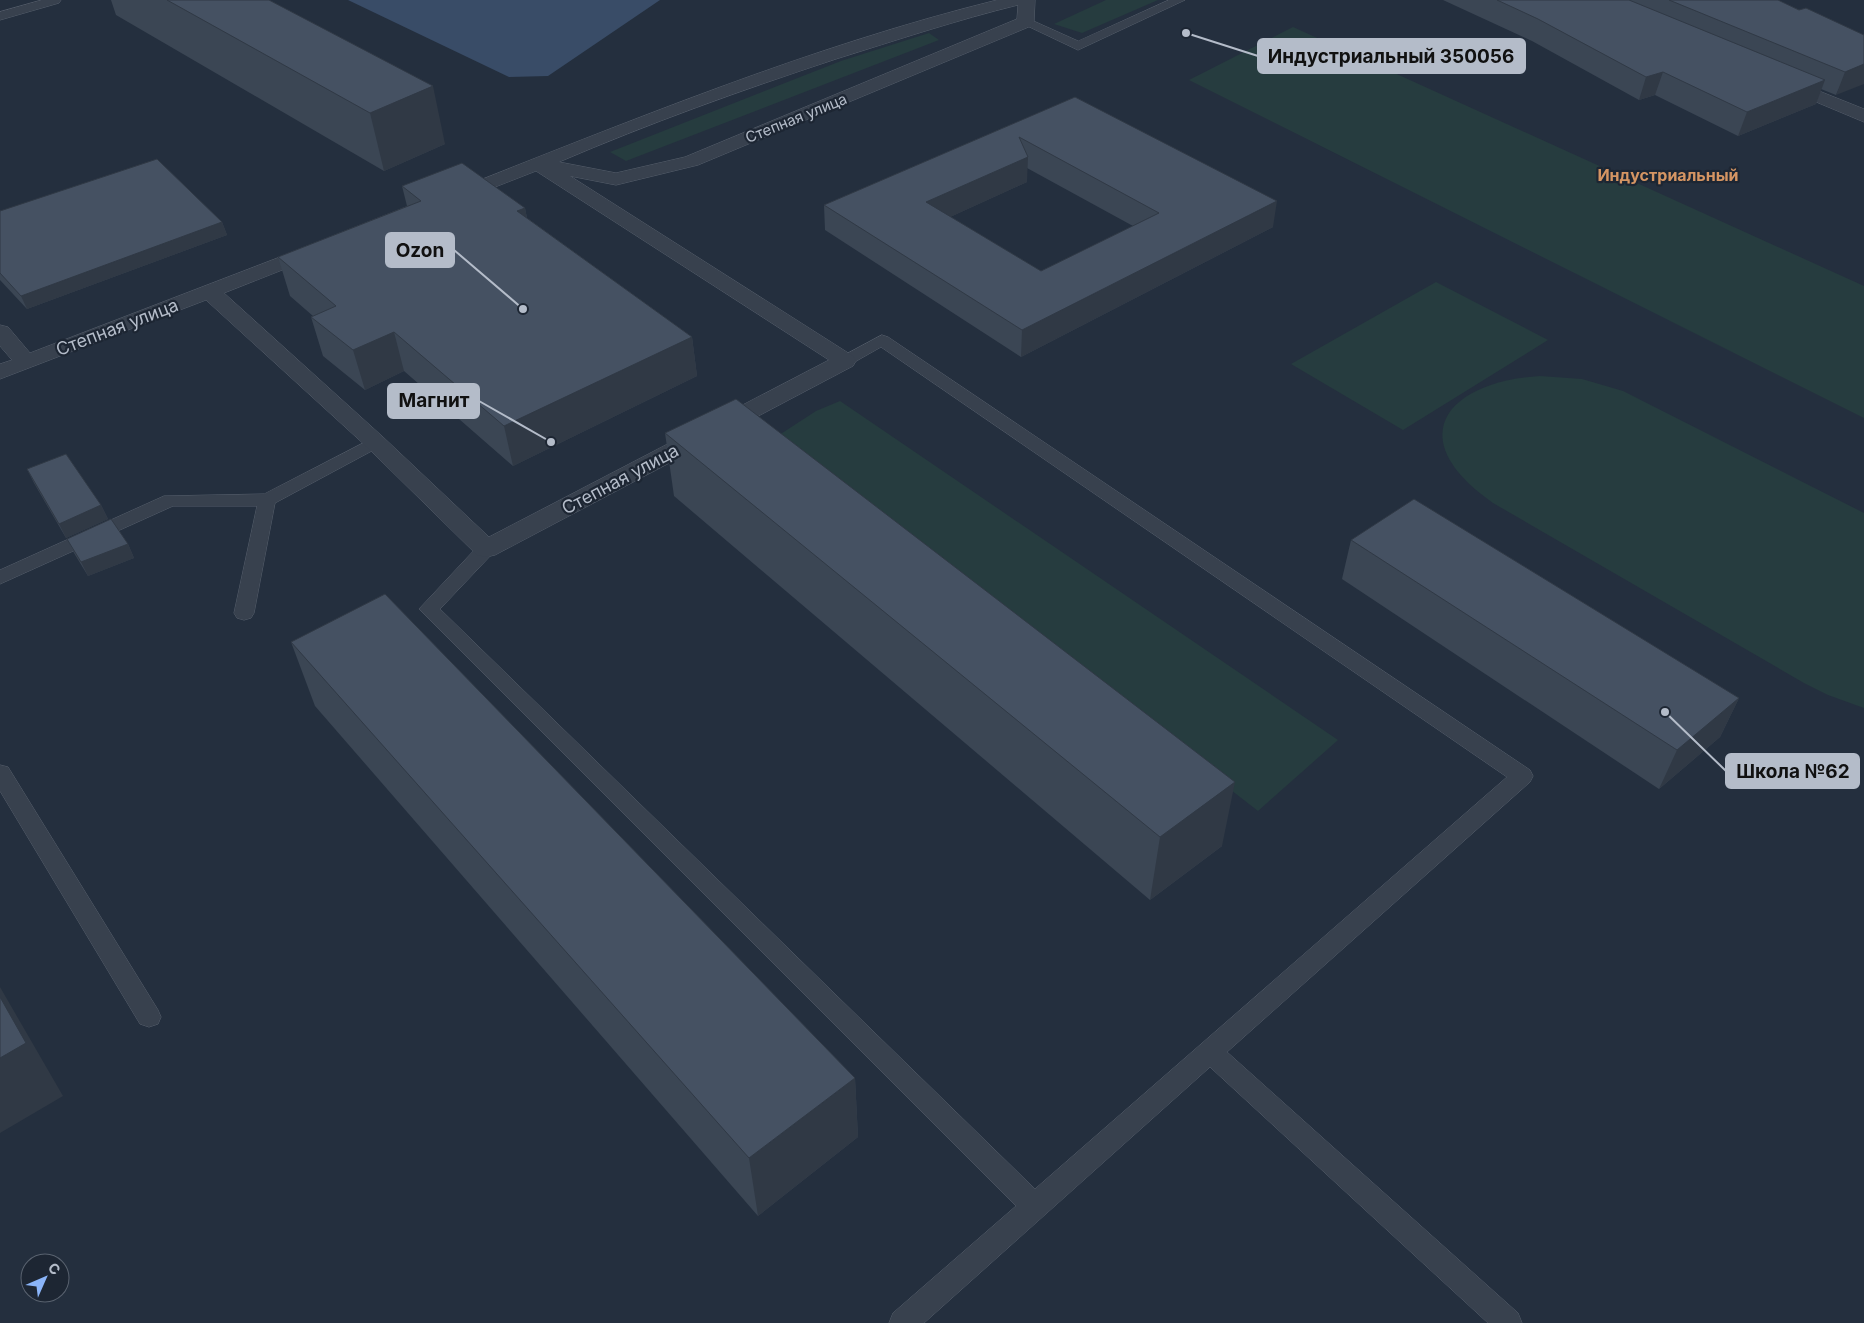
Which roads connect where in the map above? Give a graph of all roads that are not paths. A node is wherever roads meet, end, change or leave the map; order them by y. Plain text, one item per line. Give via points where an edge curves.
1 (55, 0) edge
2 (1017, 0) edge
3 (1027, 0) edge
4 (1179, 0) edge
5 (0, 16) edge
6 (1025, 22) junction
7 (1772, 78) edge
8 (1864, 116) edge
9 (538, 164) junction
10 (437, 203) edge
11 (327, 245) edge
12 (209, 291) junction
13 (0, 332) edge
14 (845, 361) junction
15 (26, 362) junction
16 (0, 372) edge
17 (374, 442) junction
18 (267, 500) junction
19 (486, 549) junction
20 (0, 578) edge
21 (244, 613) dead end
22 (0, 773) edge
23 (149, 1017) dead end
24 (1210, 1052) junction
25 (1035, 1207) junction
26 (903, 1323) edge
27 (1508, 1323) edge

1 - 5 lane
2 - 9 street via 959,14 742,84 611,132
3 - 6 street
4 - 6 lane via 1078,46
6 - 9 street, Степная улица via 691,161 616,179
7 - 8 street
9 - 10 street
9 - 14 street
11 - 12 street, Степная улица
12 - 15 street, Степная улица
12 - 17 street
13 - 15 street
14 - 19 street, Степная улица
14 - 24 lane via 882,340 1522,776
15 - 16 street, Степная улица
17 - 18 lane
17 - 19 street
18 - 20 lane via 170,500
18 - 21 lane
19 - 25 lane via 429,609
22 - 23 lane
24 - 25 lane
24 - 27 lane
25 - 26 lane

